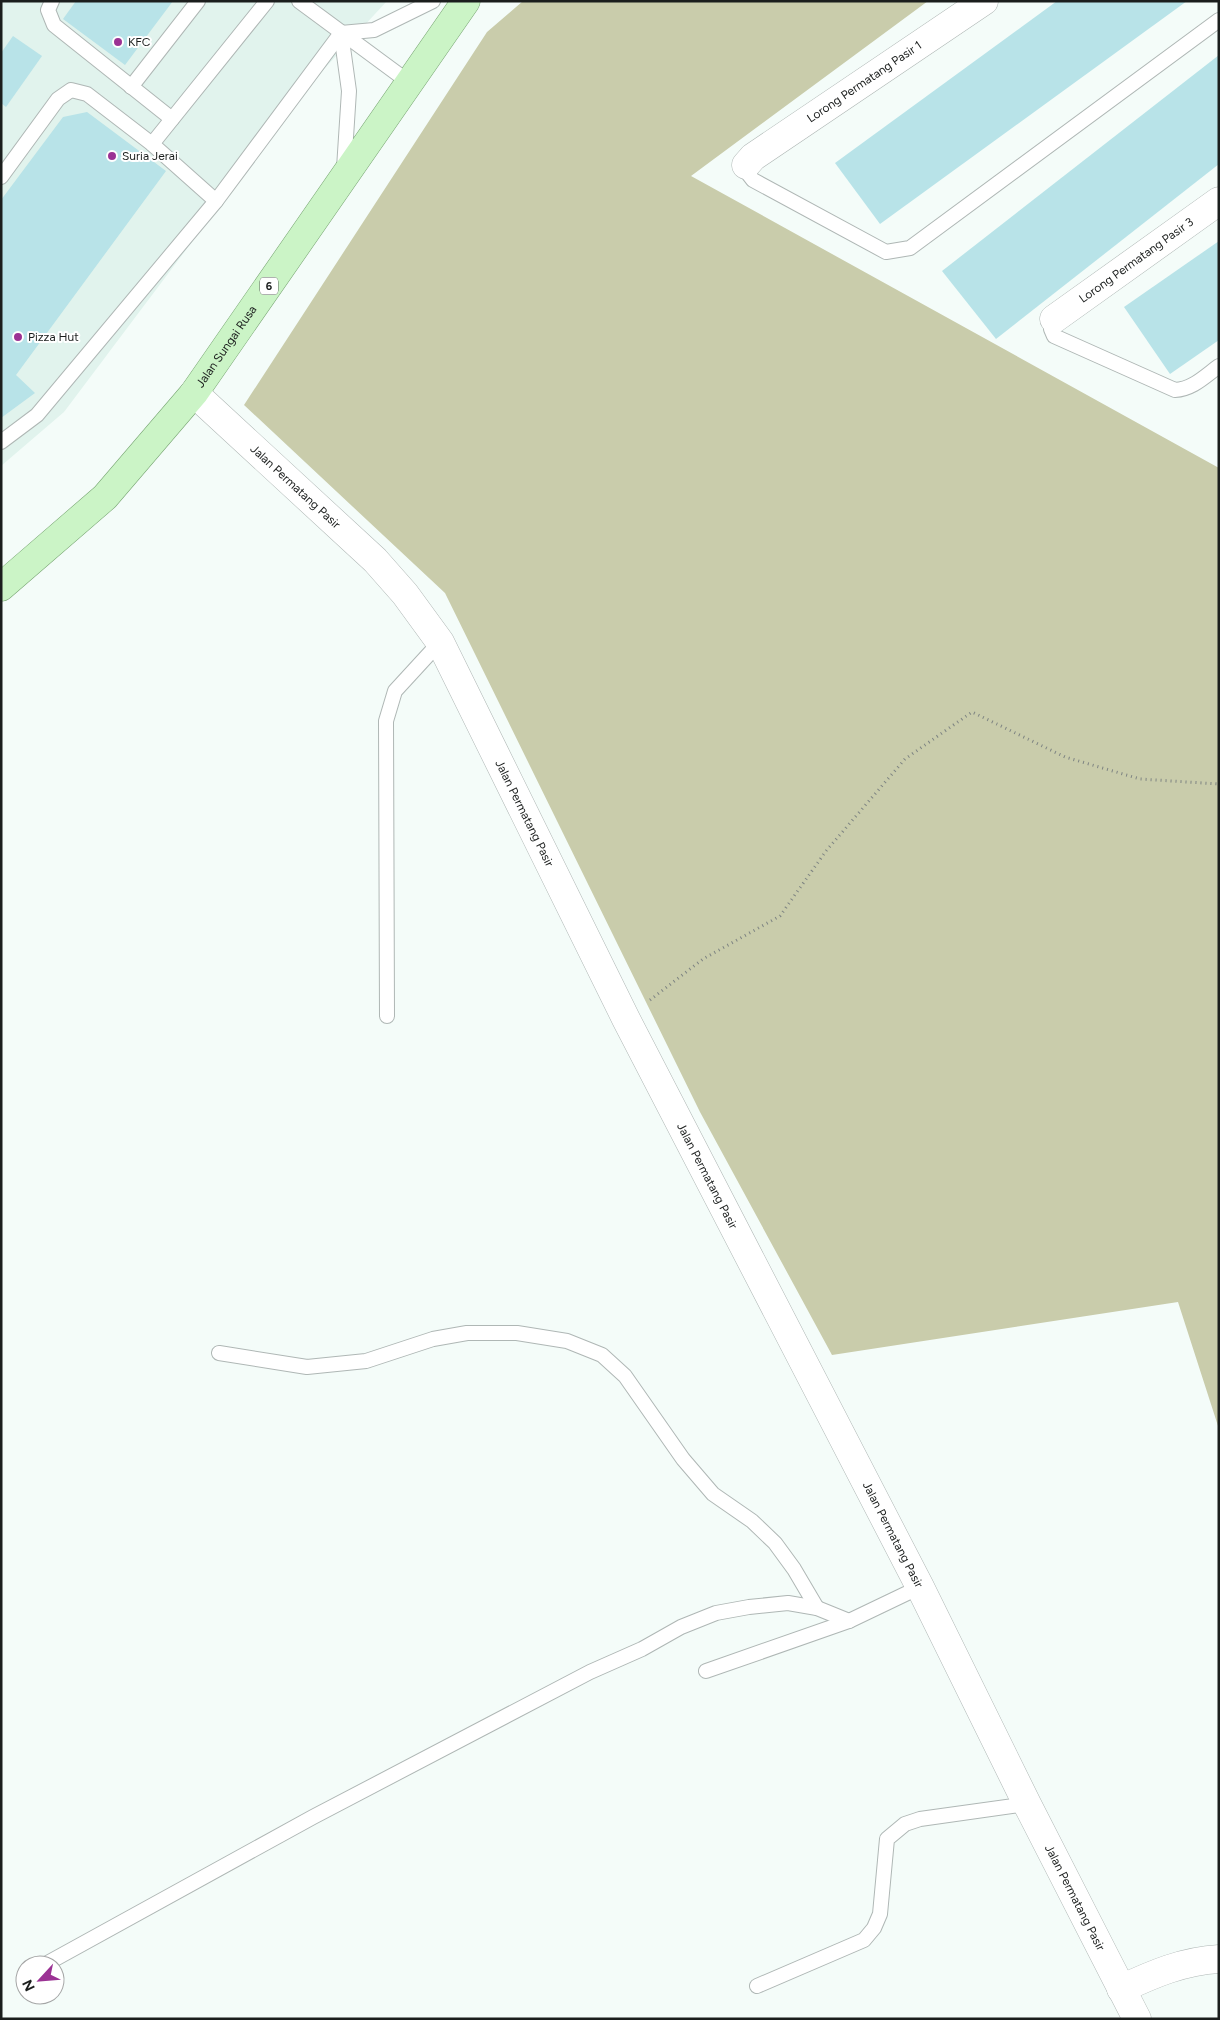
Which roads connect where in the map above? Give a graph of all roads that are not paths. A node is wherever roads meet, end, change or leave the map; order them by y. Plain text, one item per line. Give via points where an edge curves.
1 (52, 1) edge
2 (198, 1) edge
3 (267, 1) edge
4 (299, 1) edge
5 (433, 1) edge
6 (466, 1) edge
7 (984, 1) edge
8 (1219, 20) edge
9 (341, 33) junction
10 (410, 83) junction
11 (131, 87) junction
12 (172, 120) junction
13 (152, 144) junction
14 (746, 164) joint
15 (1, 177) edge
16 (344, 178) junction
17 (216, 201) junction
18 (1219, 201) edge
19 (1054, 319) joint
20 (1219, 366) edge
21 (194, 393) junction
22 (1, 442) edge
23 (30, 562) junction
24 (1, 564) edge
25 (1, 587) edge
26 (440, 642) junction
27 (387, 1016) dead end
28 (218, 1353) dead end
29 (920, 1587) junction
30 (817, 1608) junction
31 (849, 1621) junction
32 (706, 1670) dead end
33 (1027, 1804) junction
34 (62, 1955) edge
35 (1219, 1959) edge
36 (757, 1986) dead end
37 (1121, 1990) junction
38 (1137, 2019) edge

1 - 11 lane via 48,10 54,25
2 - 11 lane
3 - 12 lane
4 - 9 lane
5 - 9 lane via 374,30
6 - 10 main road, Jalan Sungai Rusa / 6
7 - 14 street, Lorong Permatang Pasir 1
8 - 14 lane via 910,248 886,252 752,180
9 - 10 lane
9 - 16 lane via 350,91
9 - 17 lane
10 - 16 main road, Jalan Sungai Rusa / 6
11 - 12 lane
12 - 13 lane
13 - 15 lane via 87,94 71,90 58,99
13 - 17 lane
16 - 21 main road, Jalan Sungai Rusa / 6
17 - 22 lane via 37,415
18 - 19 street, Lorong Permatang Pasir 3
19 - 20 lane via 1050,329 1054,336 1175,390 1192,386
21 - 23 main road, Jalan Sungai Rusa / 6 via 105,497
21 - 26 street, Jalan Permatang Pasir via 375,560 406,594
23 - 24 main road
23 - 25 main road, Jalan Sungai Rusa / 6
26 - 27 lane via 395,692 386,721
26 - 29 street, Jalan Permatang Pasir via 626,1019
28 - 30 lane via 307,1367 366,1361 433,1339 467,1333 516,1334 568,1341 602,1355 625,1376 683,1459 713,1494 752,1521 775,1543
29 - 31 lane
29 - 33 street, Jalan Permatang Pasir
30 - 31 lane
30 - 34 lane via 788,1603 749,1607 716,1613 682,1627 312,1817
31 - 32 lane
33 - 36 lane via 920,1819 905,1824 887,1840 880,1914 864,1940
33 - 37 street, Jalan Permatang Pasir
35 - 37 street via 1177,1966
37 - 38 street, Jalan Permatang Pasir

